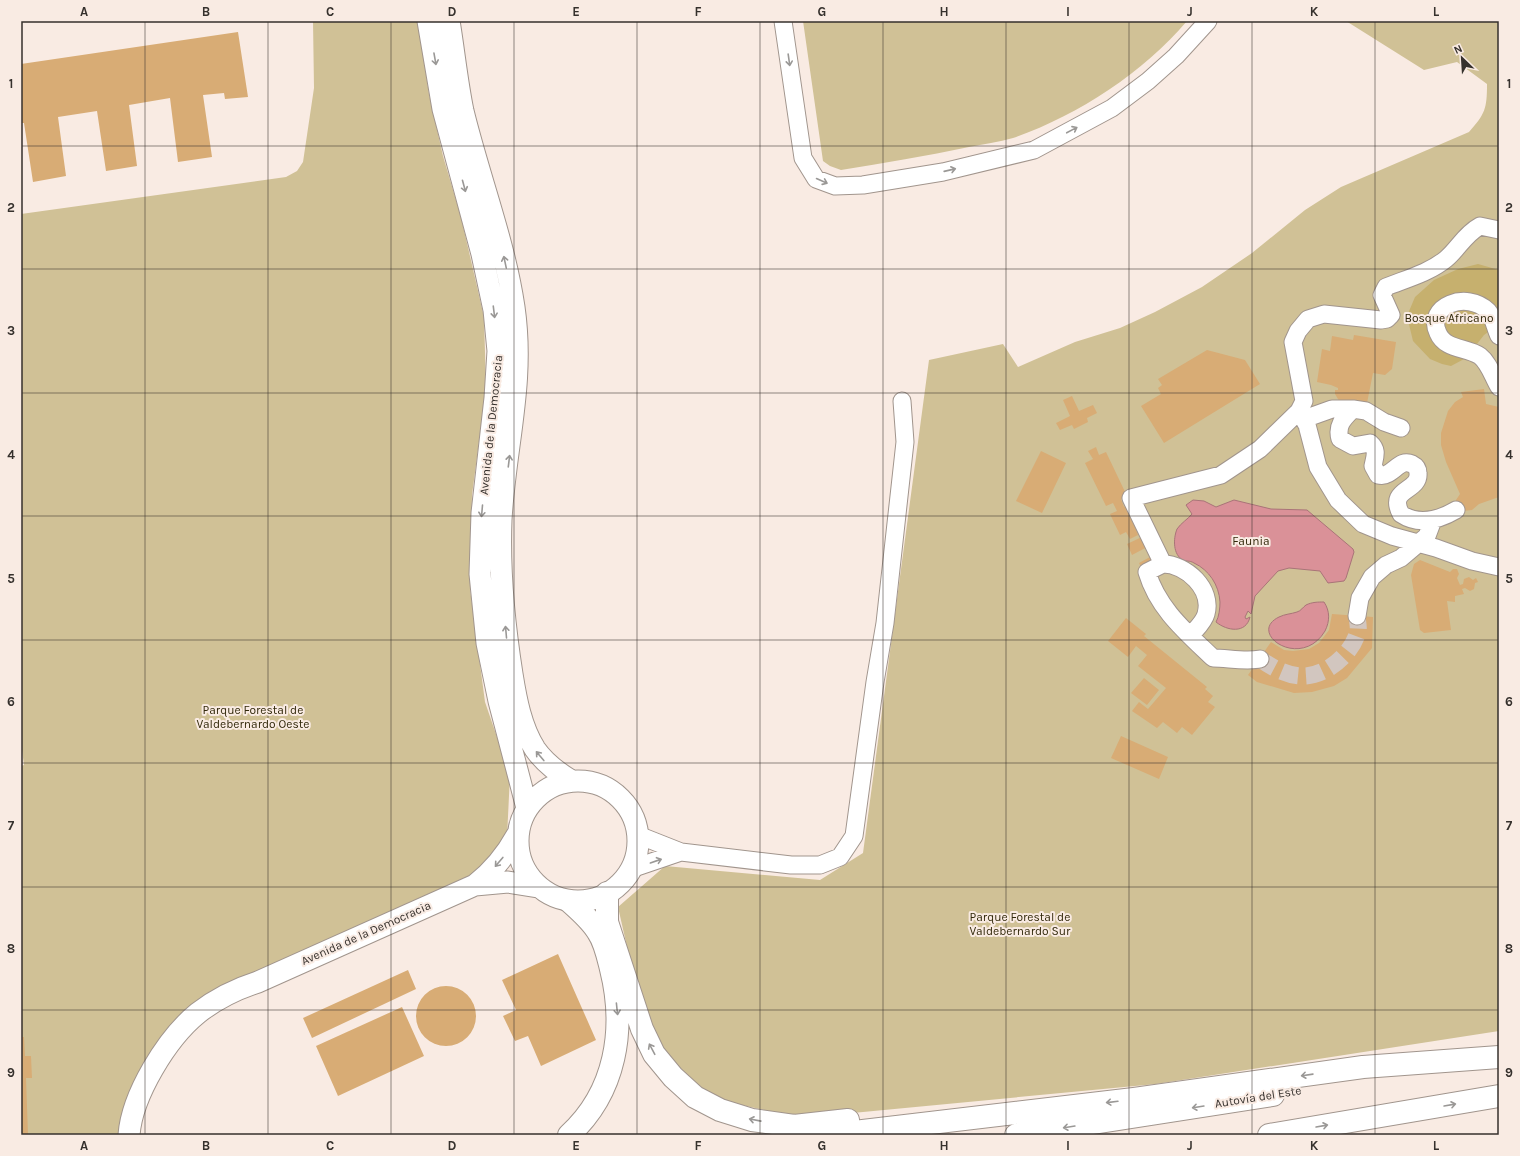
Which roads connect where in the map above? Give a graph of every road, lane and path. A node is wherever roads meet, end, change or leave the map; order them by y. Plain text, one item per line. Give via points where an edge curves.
1 (428, 21) edge
2 (449, 21) edge
3 (783, 21) edge
4 (1208, 21) edge
5 (1499, 230) edge
6 (1499, 336) edge
7 (1499, 387) edge
8 (902, 400) dead end
9 (1353, 409) junction
10 (1302, 415) junction
11 (1401, 428) dead end
12 (1456, 510) dead end
13 (1433, 520) junction
14 (1418, 544) junction
15 (1162, 564) junction
16 (1499, 567) edge
17 (1357, 616) tunnel mouth
18 (1190, 636) junction
19 (1260, 659) tunnel mouth
20 (570, 780) junction
21 (527, 808) junction
22 (517, 835) junction
23 (638, 835) junction
24 (681, 852) junction
25 (631, 869) junction
26 (475, 885) junction
27 (538, 887) junction
28 (607, 893) junction
29 (569, 901) junction
30 (258, 982) junction
31 (1499, 1058) edge
32 (1499, 1096) edge
33 (1031, 1110) junction
34 (129, 1135) edge
35 (140, 1135) edge
36 (569, 1135) edge
37 (829, 1135) edge
38 (1016, 1135) edge
39 (1269, 1135) edge

1 -> 21 main road, Avenida de la Democracia via 443,109 482,254 494,310 498,358 482,514 480,574 487,643 499,701
20 -> 2 main road, Avenida de la Democracia via 544,761 527,735 515,693 506,639 501,576 502,519 516,400 518,353 514,307 502,249 463,110
3 -> 4 street via 804,158 816,179 835,186 863,185 943,172 1034,150 1112,108 1176,56
5 - 10 street via 1480,226 1461,241 1446,259 1420,274 1386,287 1382,295 1391,315 1387,319 1324,314 1308,319 1293,342 1304,401
6 - 7 street via 1487,311 1470,301 1459,300 1449,304 1436,321 1441,338 1451,346 1469,350 1486,361
8 - 24 street via 905,442 885,623 854,836 840,857 820,865 791,865
9 - 10 street via 1332,409
9 - 11 street via 1366,411 1384,422
9 - 13 street via 1341,422 1338,432 1340,439 1353,446 1370,443 1376,452 1374,470 1378,475 1384,476 1405,462 1415,465 1418,469 1418,478 1400,494 1398,508 1401,514 1412,520
10 - 14 street via 1318,467 1338,500 1363,524
10 - 15 street via 1260,449 1221,475 1131,498
12 - 13 street via 1444,518
13 - 14 street via 1427,536
14 - 16 street via 1472,562
14 - 17 street via 1372,577 1360,598
15 - 18 street via 1148,572 1152,587 1164,608
15 - 18 street via 1169,564 1186,573 1202,587 1206,595 1206,613
18 - 19 street via 1213,658 1250,661
20 - 21 main road via 545,789
20 - 23 main road via 594,782 616,793 631,812
21 - 22 main road
22 -> 26 main road, Avenida de la Democracia via 507,853
22 - 27 main road via 521,863
23 - 24 street
23 - 25 main road via 637,852
25 -> 24 street
25 - 28 main road via 621,883
26 - 27 main road, Avenida de la Democracia via 508,882
26 - 30 main road, Avenida de la Democracia
27 - 29 main road
28 - 29 main road via 594,899
33 -> 28 highway via 933,1111 794,1126 752,1120 720,1110 695,1096 673,1077 654,1054 642,1029 607,922
29 -> 36 highway via 599,932 614,985 618,1014 617,1044 609,1076 599,1099
30 - 34 main road, Avenida de la Democracia via 226,995 198,1013 185,1026 152,1071 133,1113
30 - 35 main road, Avenida de la Democracia via 218,1009 193,1033 148,1103
31 -> 33 highway via 1363,1067 1134,1099
31 -> 38 highway, Autovía del Este
39 -> 32 highway
33 - 37 highway

